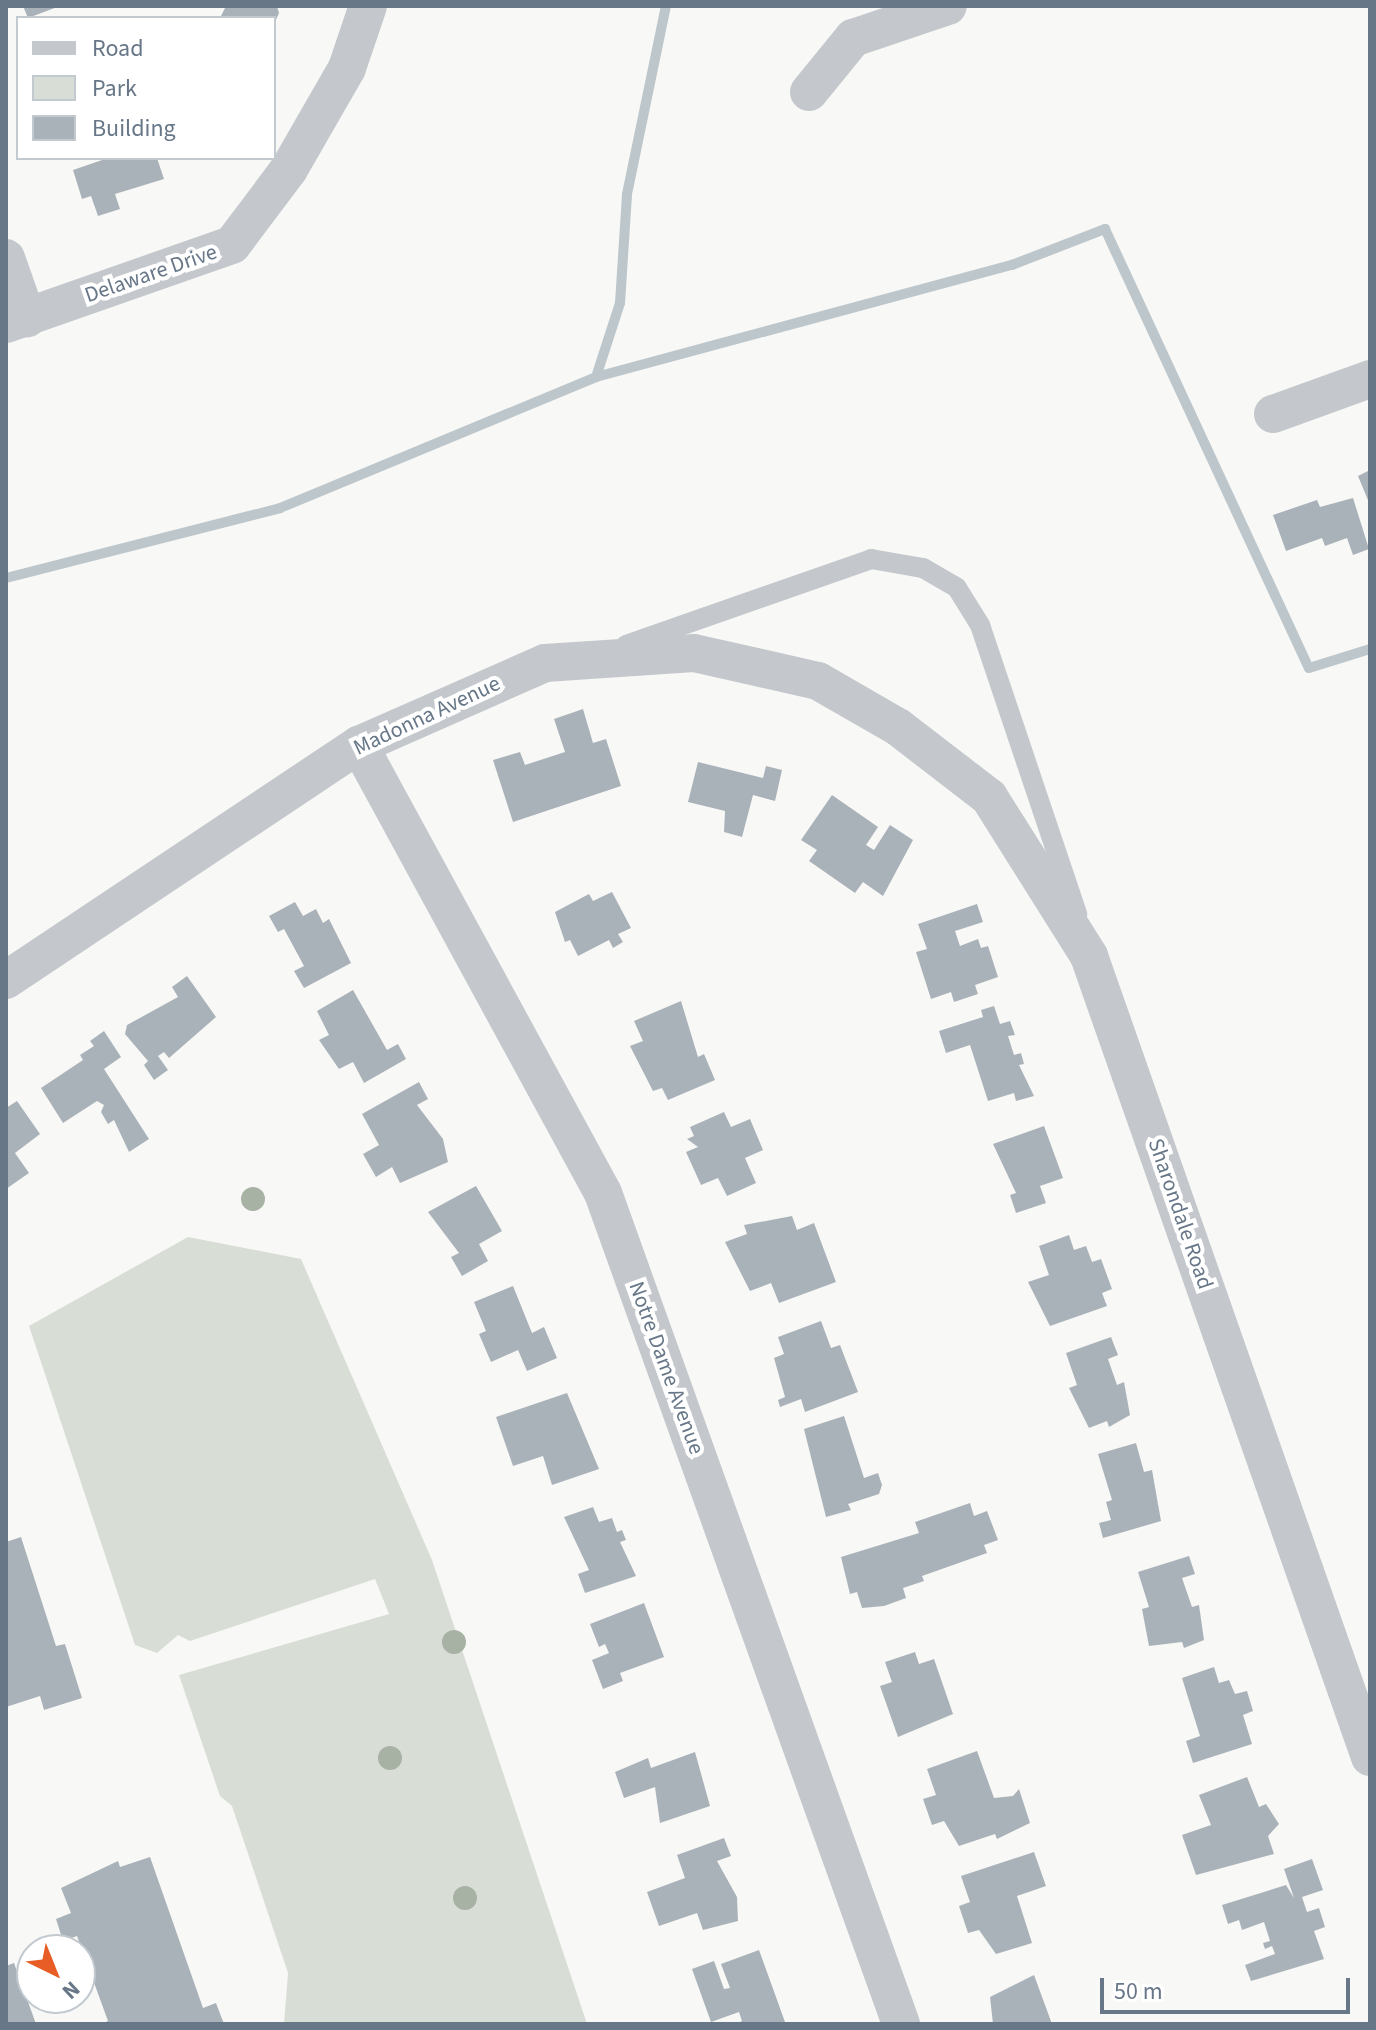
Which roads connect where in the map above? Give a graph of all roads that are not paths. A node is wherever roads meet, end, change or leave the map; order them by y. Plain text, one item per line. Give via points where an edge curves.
1 (368, 6) edge
2 (948, 6) edge
3 (858, 22) edge
4 (809, 92) dead end
5 (6, 258) edge
6 (16, 321) edge
7 (1370, 379) edge
8 (1273, 414) dead end
9 (584, 660) junction
10 (898, 727) joint
11 (359, 745) junction
12 (1089, 956) junction
13 (6, 980) edge
14 (1370, 1757) edge
15 (901, 2024) edge

1 - 6 street, Delaware Drive via 347,68 289,169 232,245
2 - 3 street
3 - 4 street
5 - 6 street
7 - 8 street
9 - 10 street, Madonna Avenue via 694,653 818,681
9 - 11 street, Madonna Avenue via 545,663
9 - 12 lane via 871,559 923,568 957,588 980,625
10 - 12 street, Sharondale Road via 989,797
11 - 13 street, Madonna Avenue
11 - 15 street, Notre Dame Avenue via 603,1193
12 - 14 street, Sharondale Road

